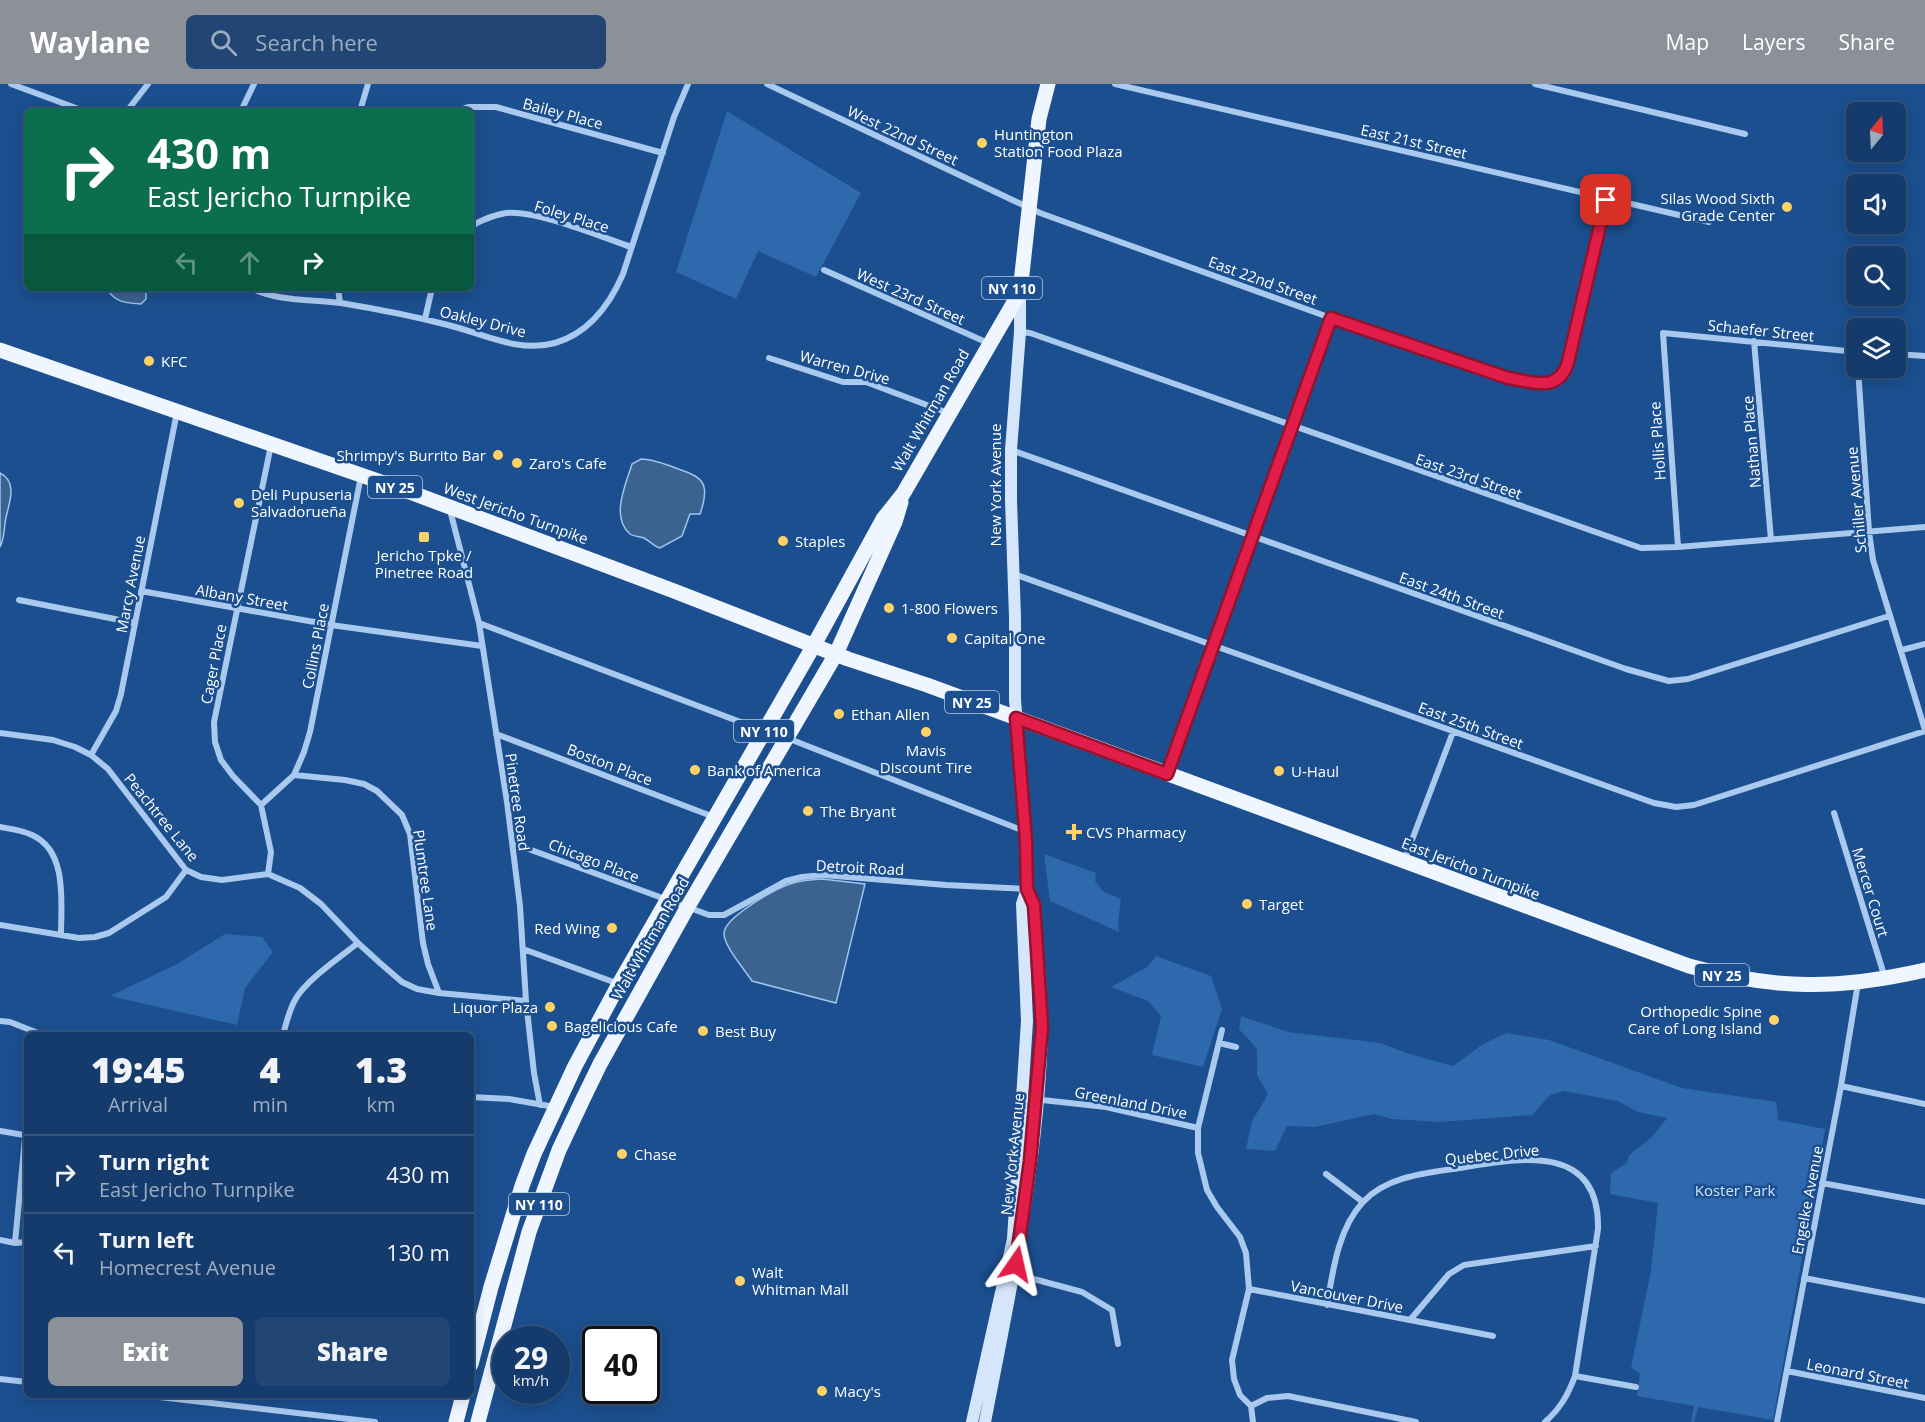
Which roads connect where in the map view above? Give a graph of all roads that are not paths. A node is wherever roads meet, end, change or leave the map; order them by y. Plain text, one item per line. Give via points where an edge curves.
1 (11, 84) edge
2 (148, 84) edge
3 (254, 84) edge
4 (368, 84) edge
5 (688, 84) edge
6 (767, 84) edge
7 (1048, 84) edge
8 (1115, 84) edge
9 (1535, 84) edge
10 (25, 86) edge
11 (77, 108) edge
12 (129, 108) edge
13 (242, 108) edge
14 (361, 108) edge
15 (465, 108) edge
16 (1745, 134) dead end
17 (663, 153) junction
18 (1606, 200) junction
19 (1028, 207) junction
20 (1709, 222) dead end
21 (474, 224) edge
22 (1026, 230) junction
23 (631, 247) junction
24 (824, 270) dead end
25 (260, 291) edge
26 (338, 291) edge
27 (431, 291) edge
28 (1020, 292) junction
29 (340, 303) junction
30 (1331, 318) junction
31 (425, 319) junction
32 (1020, 332) junction
33 (1662, 333) joint
34 (1754, 341) junction
35 (989, 344) junction
36 (0, 350) edge
37 (1846, 351) edge
38 (1906, 355) edge
39 (1925, 356) edge
40 (769, 358) dead end
41 (1859, 378) edge
42 (177, 412) junction
43 (949, 414) junction
44 (1292, 426) junction
45 (271, 444) junction
46 (1011, 450) junction
47 (361, 476) junction
48 (903, 494) junction
49 (449, 507) junction
50 (1925, 527) edge
51 (1869, 532) junction
52 (1254, 536) junction
53 (1771, 540) junction
54 (1678, 548) junction
55 (1014, 574) junction
56 (141, 591) junction
57 (19, 600) dead end
58 (236, 608) junction
59 (1889, 616) junction
60 (135, 623) junction
61 (478, 623) junction
62 (331, 626) junction
63 (1925, 644) edge
64 (814, 645) junction
65 (482, 646) junction
66 (1214, 646) junction
67 (1902, 650) junction
68 (836, 654) junction
69 (1016, 718) junction
70 (1925, 730) edge
71 (764, 731) junction
72 (1453, 732) junction
73 (0, 733) edge
74 (496, 734) junction
75 (786, 738) junction
76 (91, 755) junction
77 (1167, 774) junction
78 (294, 775) junction
79 (261, 805) junction
80 (1834, 813) dead end
81 (715, 818) junction
82 (0, 827) edge
83 (1024, 831) junction
84 (512, 843) junction
85 (1404, 862) junction
86 (186, 870) junction
87 (268, 874) junction
88 (1027, 889) junction
89 (667, 901) junction
90 (687, 908) junction
91 (0, 924) edge
92 (61, 935) junction
93 (358, 943) junction
94 (523, 949) junction
95 (1925, 970) edge
96 (1885, 979) junction
97 (1858, 983) junction
98 (619, 984) junction
99 (439, 993) junction
100 (526, 1001) junction
101 (0, 1021) edge
102 (1222, 1030) dead end
103 (33, 1032) edge
104 (284, 1032) edge
105 (1219, 1043) junction
106 (1236, 1047) dead end
107 (575, 1066) junction
108 (1841, 1086) junction
109 (474, 1096) edge
110 (1024, 1098) junction
111 (1037, 1099) junction
112 (1925, 1104) edge
113 (547, 1106) junction
114 (575, 1115) junction
115 (1198, 1128) junction
116 (0, 1131) edge
117 (24, 1135) joint
118 (1326, 1174) dead end
119 (1822, 1183) junction
120 (546, 1184) junction
121 (1363, 1202) junction
122 (1925, 1202) edge
123 (0, 1240) edge
124 (24, 1242) edge
125 (15, 1243) junction
126 (1596, 1246) junction
127 (1030, 1278) dead end
128 (1804, 1278) junction
129 (1249, 1289) junction
130 (1925, 1301) edge
131 (1327, 1305) junction
132 (1410, 1320) junction
133 (1493, 1336) dead end
134 (1118, 1344) dead end
135 (474, 1352) edge
136 (1787, 1371) junction
137 (1575, 1376) junction
138 (0, 1378) edge
139 (24, 1382) edge
140 (1636, 1387) dead end
141 (168, 1398) edge
142 (462, 1398) edge
143 (1925, 1398) edge
144 (1251, 1406) junction
145 (375, 1422) edge
146 (456, 1422) edge
147 (478, 1422) edge
148 (972, 1422) edge
149 (985, 1422) edge
150 (1253, 1422) edge
151 (1416, 1422) edge
152 (1545, 1422) edge
153 (1776, 1422) edge

1 - 10 street
2 - 12 street
3 - 13 street
4 - 14 street
5 - 17 street, Oakley Drive
6 - 19 street, West 22nd Street
7 - 19 main road, New York Avenue / NY 110 via 1039,119
8 - 18 street, East 21st Street
9 - 16 street
10 - 11 street
15 - 17 street, Bailey Place via 496,107
17 - 23 street, Oakley Drive
18 - 20 street, East 21st Street
18 - 30 street, East 22nd Street via 1562,378 1548,383 1508,378
19 - 22 main road, New York Avenue / NY 110
19 - 30 street, East 22nd Street
21 - 23 street, Foley Place via 506,213 527,214
22 - 28 main road, New York Avenue / NY 110
22 - 35 main road, Walt Whitman Road / NY 110 via 1017,271
23 - 31 street, Oakley Drive via 614,295 600,314 584,328 555,343 520,345
24 - 35 street, West 23rd Street
25 - 29 street, Oakley Drive
26 - 29 street
27 - 31 street
28 - 32 street, New York Avenue
28 - 35 main road, Walt Whitman Road / NY 110
29 - 31 street, Oakley Drive
30 - 44 street
32 - 35 street via 1006,333
32 - 44 street, East 23rd Street
32 - 46 street, New York Avenue
33 - 34 street, Schaefer Street
33 - 54 street, Hollis Place
34 - 37 street, Schaefer Street
34 - 53 street, Nathan Place
35 - 43 main road, Walt Whitman Road / NY 110
36 - 42 main road, West Jericho Turnpike / NY 25
38 - 39 street
40 - 43 street, Warren Drive via 843,382 866,382
41 - 51 street, Schiller Avenue
42 - 45 main road, West Jericho Turnpike / NY 25
42 - 56 street, Marcy Avenue
43 - 48 main road, Walt Whitman Road / NY 110
44 - 52 street
44 - 54 street, East 23rd Street via 1611,539 1641,548
45 - 47 main road, West Jericho Turnpike / NY 25
45 - 58 street, Cager Place
46 - 52 street, East 24th Street
46 - 55 street, New York Avenue
47 - 49 main road, West Jericho Turnpike / NY 25
47 - 62 street, Collins Place
48 - 64 main road, Walt Whitman Road / NY 110 via 883,519
48 - 68 main road, Walt Whitman Road / NY 110 via 895,522
49 - 61 street, Pinetree Road
49 - 64 main road, West Jericho Turnpike / NY 25
50 - 51 street, East 23rd Street
51 - 53 street, East 23rd Street
51 - 59 street, Schiller Avenue
52 - 59 street, East 24th Street via 1616,666 1669,681 1707,675
52 - 66 street
53 - 54 street, East 23rd Street
55 - 66 street, East 25th Street
55 - 69 street, New York Avenue
56 - 58 street, Albany Street
56 - 60 street, Marcy Avenue
57 - 60 street
58 - 62 street, Albany Street
58 - 79 street, Cager Place via 214,722 215,742 221,760
59 - 67 street, Schiller Avenue
60 - 76 street, Marcy Avenue via 116,711
61 - 65 street, Pinetree Road
61 - 71 street
62 - 65 street, Albany Street
62 - 78 street, Collins Place via 310,732
63 - 67 street
64 - 68 main road, West Jericho Turnpike / NY 25
64 - 71 main road, Walt Whitman Road / NY 110
65 - 74 street, Pinetree Road
66 - 72 street, East 25th Street
66 - 77 street
67 - 70 street, Schiller Avenue
68 - 69 main road, West Jericho Turnpike / NY 25
68 - 75 main road, Walt Whitman Road / NY 110
69 - 77 main road, East Jericho Turnpike / NY 25
69 - 83 street, New York Avenue
70 - 72 street, East 25th Street via 1694,806 1676,807 1654,803
71 - 81 main road, Walt Whitman Road / NY 110
72 - 85 street
73 - 76 street, Peachtree Lane via 63,742
74 - 81 street, Boston Place
74 - 84 street, Pinetree Road
75 - 83 street
75 - 90 main road, Walt Whitman Road / NY 110
76 - 86 street, Peachtree Lane via 115,777
77 - 85 main road, East Jericho Turnpike / NY 25
78 - 79 street, Collins Place
78 - 99 street, Plumtree Lane via 364,784 402,815 410,834 423,943
79 - 87 street via 271,852
80 - 96 street, Mercer Court
81 - 89 main road, Walt Whitman Road / NY 110
82 - 92 street via 34,836 46,845 55,860 60,877
83 - 88 street, New York Avenue
84 - 89 street, Chicago Place
84 - 94 street, Pinetree Road
85 - 97 main road, East Jericho Turnpike / NY 25 via 1713,973 1796,985
86 - 87 street, Peachtree Lane via 222,880
86 - 92 street via 166,897 109,933 87,937
87 - 93 street via 300,888 321,904
88 - 90 street, Detroit Road via 823,875 786,881 724,915
88 - 110 street, New York Avenue via 1022,904 1027,1021
88 - 111 street, New York Avenue via 1034,905 1042,1027
89 - 90 street, Detroit Road
89 - 98 main road, Walt Whitman Road / NY 110
90 - 114 main road, Walt Whitman Road / NY 110
91 - 92 street
93 - 99 street via 402,982
93 - 104 street via 296,997
94 - 98 street
94 - 100 street, Pinetree Road
95 - 96 main road, East Jericho Turnpike / NY 25
96 - 97 main road, East Jericho Turnpike / NY 25
97 - 108 street, Engelke Avenue
98 - 107 main road, Walt Whitman Road / NY 110
99 - 100 street
100 - 113 street, Pinetree Road via 534,1073
101 - 103 street
102 - 105 street
105 - 106 street
105 - 115 street
107 - 113 main road, Walt Whitman Road / NY 110
107 - 114 main road via 568,1099
108 - 112 street
108 - 119 street, Engelke Avenue
109 - 113 street
110 - 111 street, Greenland Drive
110 - 148 street, New York Avenue via 1013,1239
111 - 115 street, Greenland Drive via 1106,1107
111 - 149 street, New York Avenue via 1021,1240
113 - 120 main road via 563,1112 566,1118
113 - 135 main road, Walt Whitman Road / NY 110
114 - 120 main road, Walt Whitman Road / NY 110
115 - 129 street via 1198,1154 1207,1190 1240,1237 1246,1253
116 - 117 street
117 - 125 street
118 - 121 street
119 - 122 street
119 - 128 street, Engelke Avenue
120 - 147 main road, Walt Whitman Road / NY 110 via 526,1243
121 - 126 street, Quebec Drive via 1402,1179 1422,1173 1490,1163 1540,1159 1556,1162 1587,1182 1596,1198
121 - 131 street, Quebec Drive via 1346,1227 1339,1247
123 - 125 street
124 - 125 street
126 - 132 street, Vancouver Drive via 1464,1265 1449,1274
126 - 137 street, Quebec Drive
127 - 134 street via 1096,1299 1112,1311
128 - 130 street
128 - 136 street, Engelke Avenue
129 - 131 street, Vancouver Drive
129 - 144 street via 1232,1360 1240,1395
131 - 132 street, Vancouver Drive
132 - 133 street
136 - 143 street, Leonard Street
136 - 153 street, Engelke Avenue
137 - 140 street
137 - 152 street, Quebec Drive via 1557,1412
138 - 139 street
141 - 145 street
142 - 146 main road
144 - 150 street
144 - 151 street via 1268,1398 1288,1396

